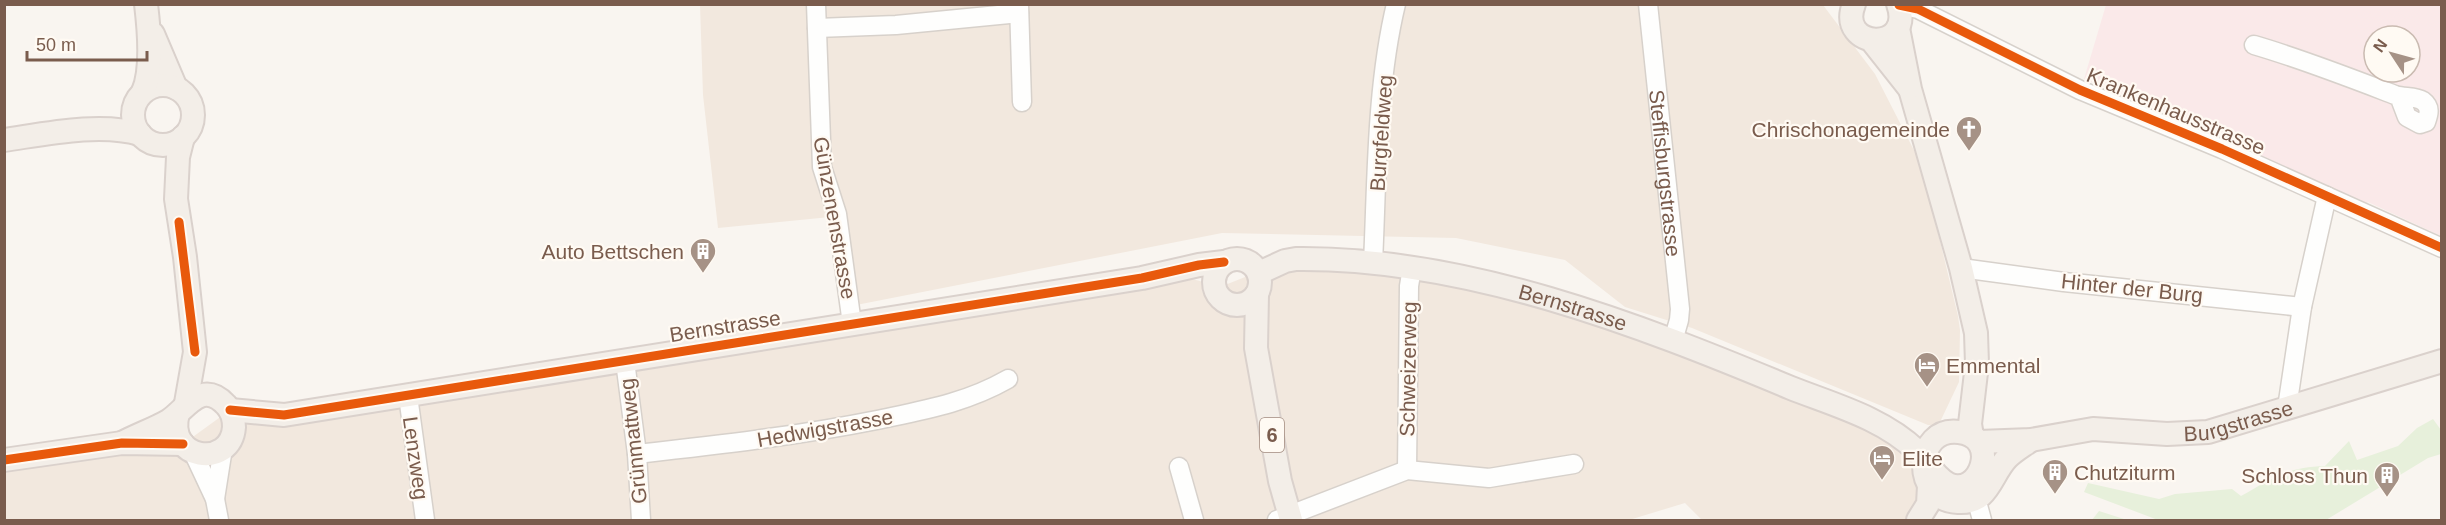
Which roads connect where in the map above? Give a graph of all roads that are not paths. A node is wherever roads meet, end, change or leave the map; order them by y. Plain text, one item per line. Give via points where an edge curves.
1 (816, 4) edge
2 (1396, 4) edge
3 (1648, 4) edge
4 (1898, 5) edge
5 (1849, 8) edge
6 (1019, 9) edge
7 (147, 14) edge
8 (817, 28) junction
9 (1898, 28) junction
10 (1871, 40) junction
11 (2254, 45) dead end
12 (176, 88) junction
13 (1910, 89) junction
14 (2399, 96) dead end
15 (139, 97) junction
16 (1022, 102) dead end
17 (75, 130) junction
18 (183, 137) junction
19 (146, 138) junction
20 (4, 140) edge
21 (2327, 196) junction
22 (176, 199) junction
23 (2442, 248) edge
24 (1224, 262) junction
25 (1373, 263) junction
26 (1412, 268) junction
27 (1961, 268) junction
28 (1167, 273) junction
29 (1258, 284) junction
30 (1222, 296) junction
31 (2302, 307) junction
32 (852, 324) junction
33 (1673, 341) junction
34 (1256, 348) junction
35 (195, 352) junction
36 (625, 361) junction
37 (2442, 361) edge
38 (1008, 379) dead end
39 (1974, 382) junction
40 (408, 396) junction
41 (225, 405) junction
42 (182, 408) junction
43 (2287, 408) junction
44 (284, 415) junction
45 (1874, 422) junction
46 (1942, 436) junction
47 (1975, 439) junction
48 (2031, 440) junction
49 (122, 442) junction
50 (227, 442) junction
51 (188, 448) junction
52 (637, 454) junction
53 (4, 460) edge
54 (1574, 464) dead end
55 (1179, 467) dead end
56 (1407, 470) junction
57 (1926, 473) junction
58 (1976, 487) junction
59 (215, 499) junction
60 (1285, 519) edge
61 (219, 520) edge
62 (425, 520) edge
63 (641, 520) edge
64 (1194, 520) edge
65 (1918, 520) edge
66 (1982, 520) edge

1 - 8 street, Günzenenstrasse
2 - 25 street, Burgfeldweg via 1383,92
3 - 33 street, Steffisburgstrasse via 1680,309
4 - 9 main road
4 - 21 street, Krankenhausstrasse via 1918,9 2079,90
5 - 10 main road via 1855,30
6 - 8 street via 896,25
6 - 16 street
7 - 12 main road
7 - 15 main road via 148,75
8 - 32 street, Günzenenstrasse via 822,166 837,214
9 - 10 main road via 1886,39
9 - 13 main road
10 - 13 main road
11 - 14 street
12 - 15 main road via 159,86
12 - 18 main road via 185,95 193,112
13 - 27 main road
15 - 17 main road via 114,115
15 - 19 main road via 134,119
17 - 19 main road via 124,130
17 - 20 main road
18 - 19 main road via 168,145
18 - 22 main road
19 - 22 main road
21 - 23 street, Krankenhausstrasse
21 - 31 street
22 - 35 main road
24 - 28 main road, Bernstrasse
24 - 29 main road via 1244,259 1255,267
24 - 30 main road via 1214,277
25 - 26 main road, Bernstrasse
25 - 29 main road, Bernstrasse via 1285,261
26 - 33 main road, Bernstrasse via 1520,292
26 - 56 street, Schweizerweg
27 - 31 street, Hinter der Burg
27 - 39 main road via 1977,333
28 - 30 main road, Bernstrasse via 1200,281
28 - 32 main road, Bernstrasse
29 - 30 main road via 1252,299 1241,305
29 - 34 main road, 6
30 - 34 main road, 6
31 - 43 street
32 - 36 main road, Bernstrasse
33 - 45 main road, Bernstrasse
34 - 60 main road, 6
35 - 41 main road via 209,383
35 - 42 main road
36 - 40 main road, Bernstrasse
36 - 52 street, Grünmattweg
37 - 43 main road, Burgstrasse
38 - 52 street, Hedwigstrasse via 983,393 942,407 774,439
39 - 46 main road
39 - 47 main road via 1970,424
40 - 44 main road, Bernstrasse
40 - 62 street, Lenzweg
41 - 42 main road via 199,396
41 - 44 main road, Bernstrasse
41 - 50 main road via 234,423
42 - 49 main road via 168,421
42 - 51 main road via 176,429
43 - 48 main road, Burgstrasse via 2195,434 2093,429
44 - 50 main road, Bernstrasse
45 - 46 main road, Bernstrasse
45 - 57 main road, Bernstrasse via 1900,453
46 - 47 main road via 1960,432
46 - 57 main road via 1928,449
47 - 48 main road, Burgstrasse
47 - 58 main road via 1983,449
48 - 58 main road, Burgstrasse via 2006,459 1987,492
49 - 51 main road
49 - 53 main road
50 - 51 main road via 205,454
50 - 59 street
51 - 59 street
52 - 63 street, Grünmattweg
54 - 56 street via 1490,478
55 - 64 street
56 - 60 street
57 - 58 main road via 1941,496 1953,502 1962,503
57 - 65 main road via 1928,504
58 - 66 street
59 - 61 street

